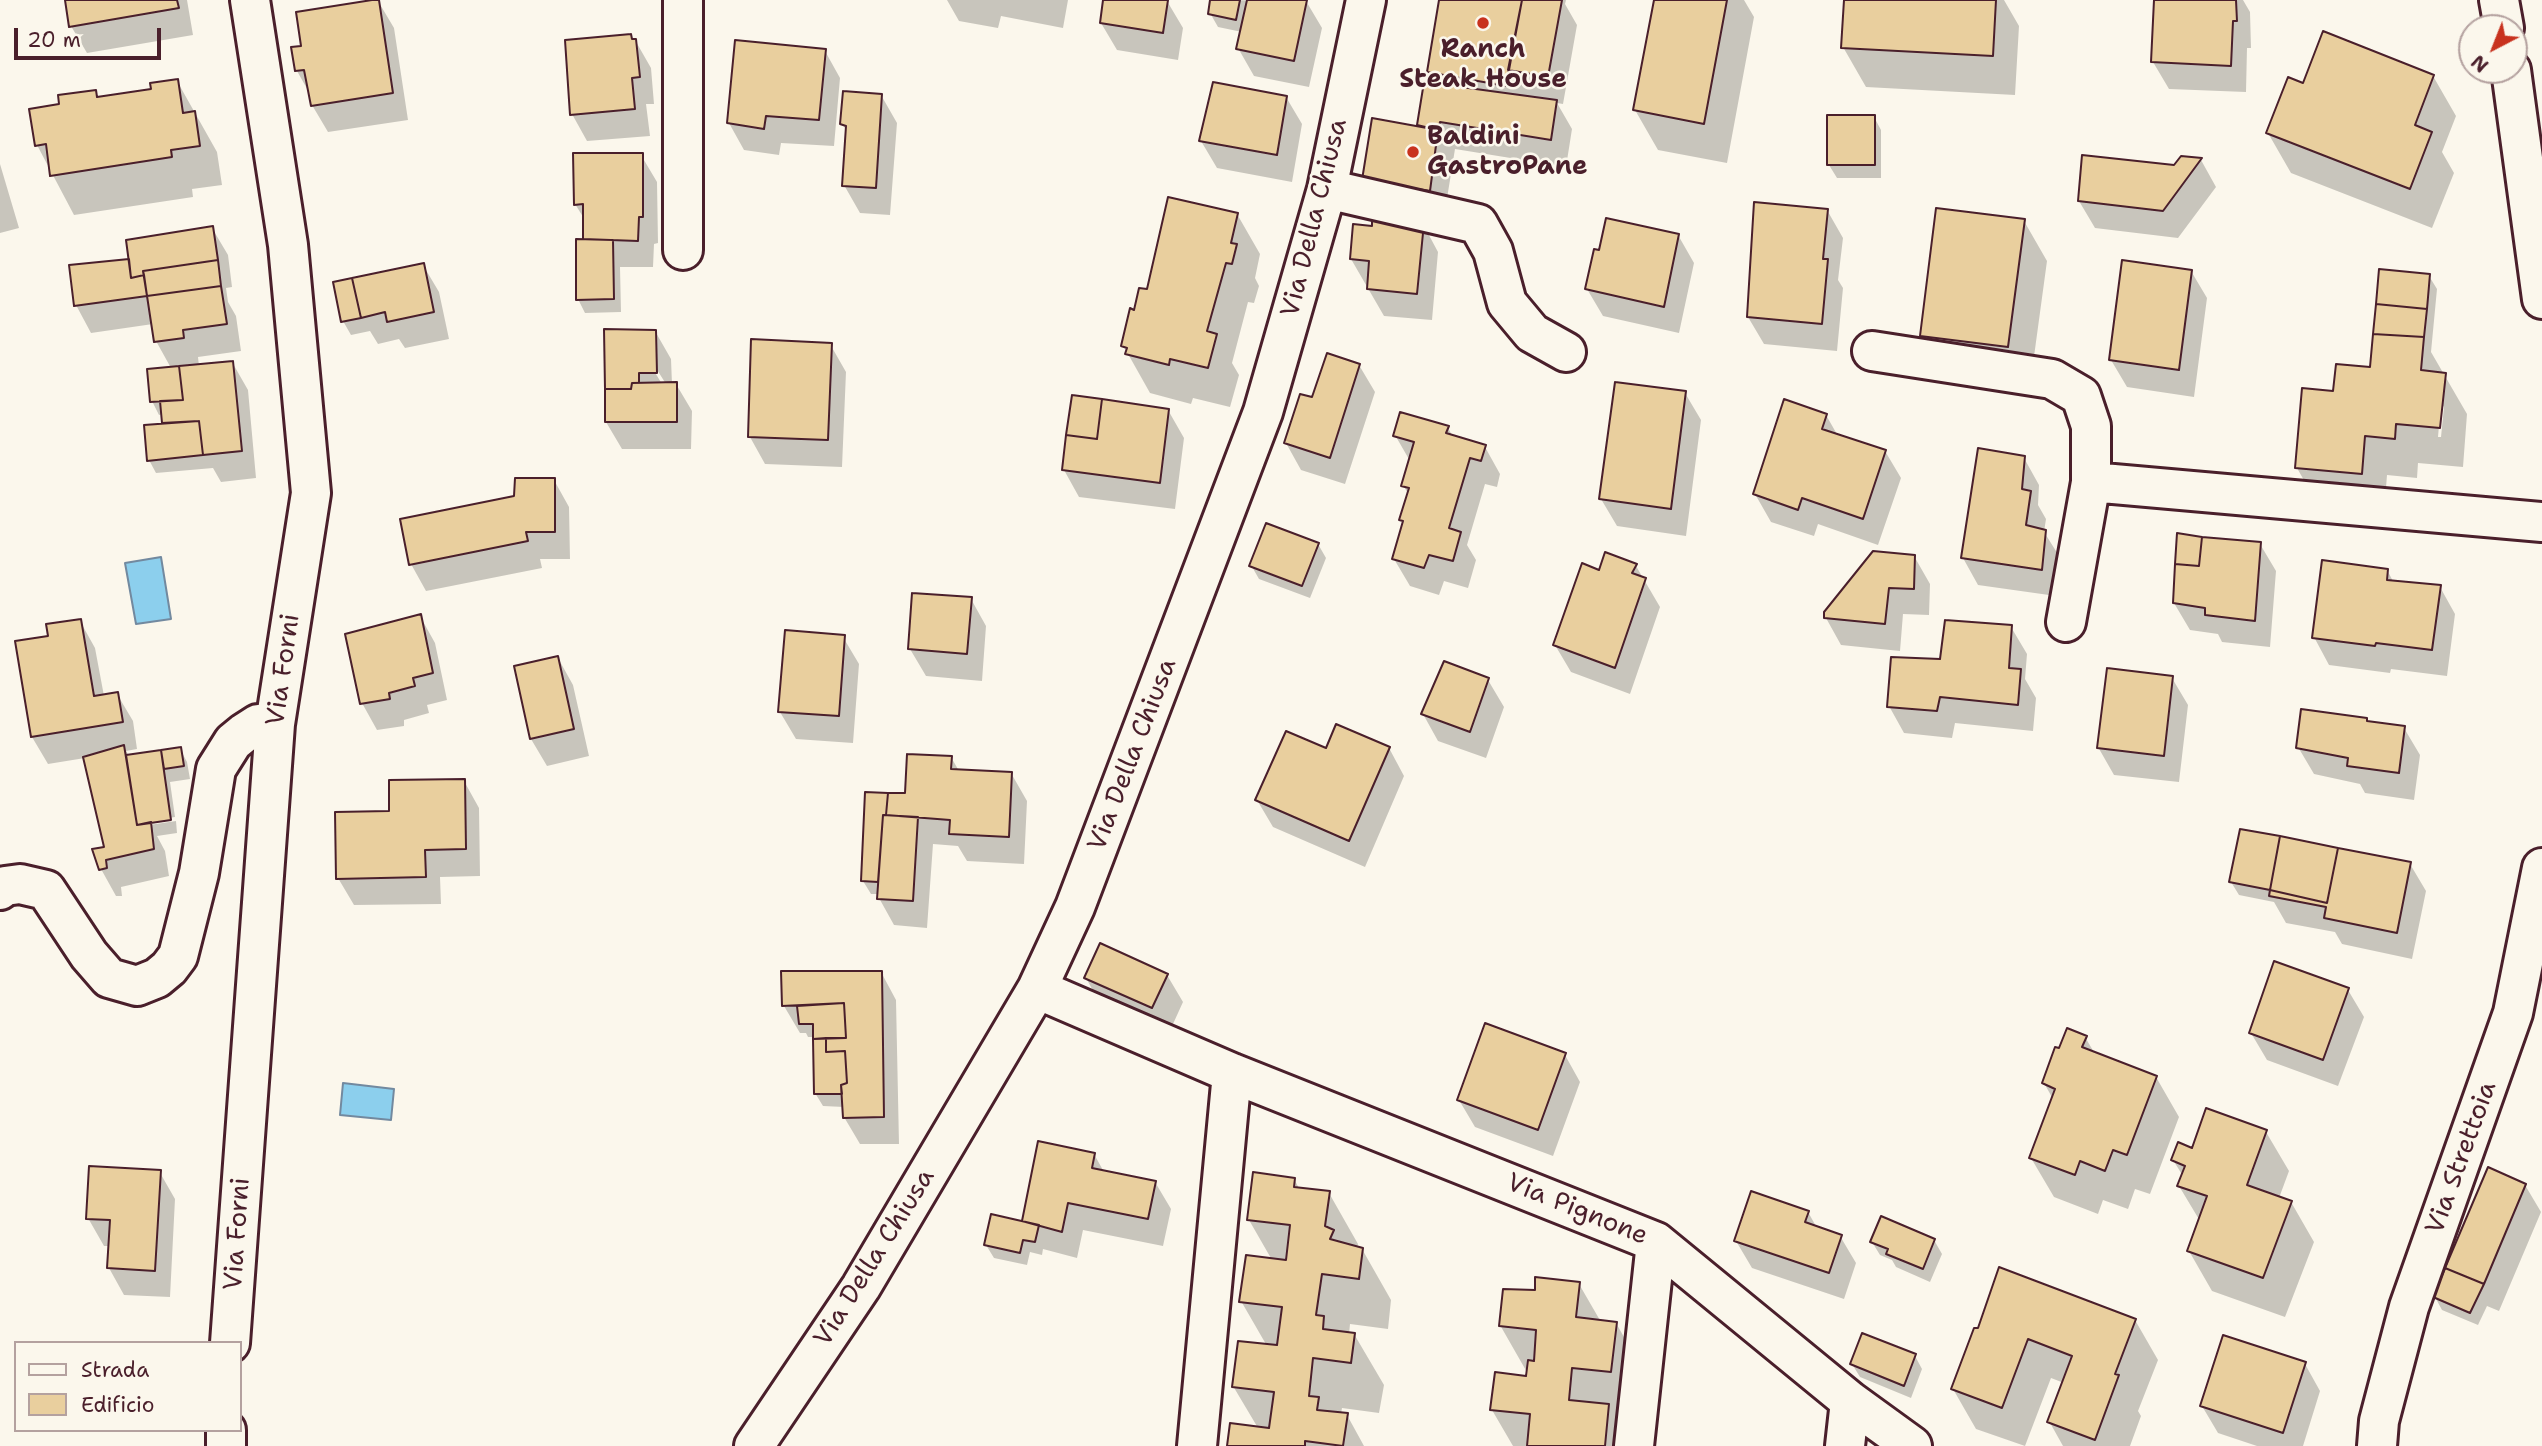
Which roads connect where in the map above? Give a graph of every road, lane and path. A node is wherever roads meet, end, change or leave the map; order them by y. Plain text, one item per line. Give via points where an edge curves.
1 (250, 0) edge
2 (683, 0) edge
3 (1366, 0) edge
4 (2516, 84) edge
5 (2530, 120) edge
6 (1327, 189) junction
7 (683, 250) dead end
8 (2542, 299) edge
9 (1872, 351) dead end
10 (1566, 352) dead end
11 (2091, 482) junction
12 (2542, 522) edge
13 (2066, 622) dead end
14 (275, 724) junction
15 (2542, 868) edge
16 (0, 890) edge
17 (1037, 989) junction
18 (1233, 1073) junction
19 (1656, 1242) junction
20 (230, 1341) edge
21 (1850, 1401) junction
22 (754, 1446) edge
23 (1196, 1446) edge
24 (1634, 1446) edge
25 (1845, 1446) edge
26 (1912, 1446) edge
27 (2377, 1446) edge

1 - 14 street, Via Forni via 288,245 311,493
2 - 7 street
3 - 6 street, Via Della Chiusa
4 - 5 street
5 - 8 street
6 - 10 street via 1478,224 1493,251 1507,303 1532,334
6 - 17 street, Via Della Chiusa via 1263,412 1074,907
9 - 11 street via 2052,379 2081,396 2091,426
11 - 12 street
11 - 13 street
14 - 16 street via 258,724 244,733 216,769 199,873 178,956 157,978 137,986 109,978 46,890 20,884
14 - 20 street, Via Forni
15 - 27 street, Via Strettoia via 2513,1013 2409,1307 2379,1421
17 - 18 street, Via Pignone
17 - 22 street, Via Della Chiusa via 861,1287
18 - 19 street, Via Pignone
18 - 23 street
19 - 21 street, Via Pignone
19 - 24 street
21 - 25 street
21 - 26 street, Via Pignone

